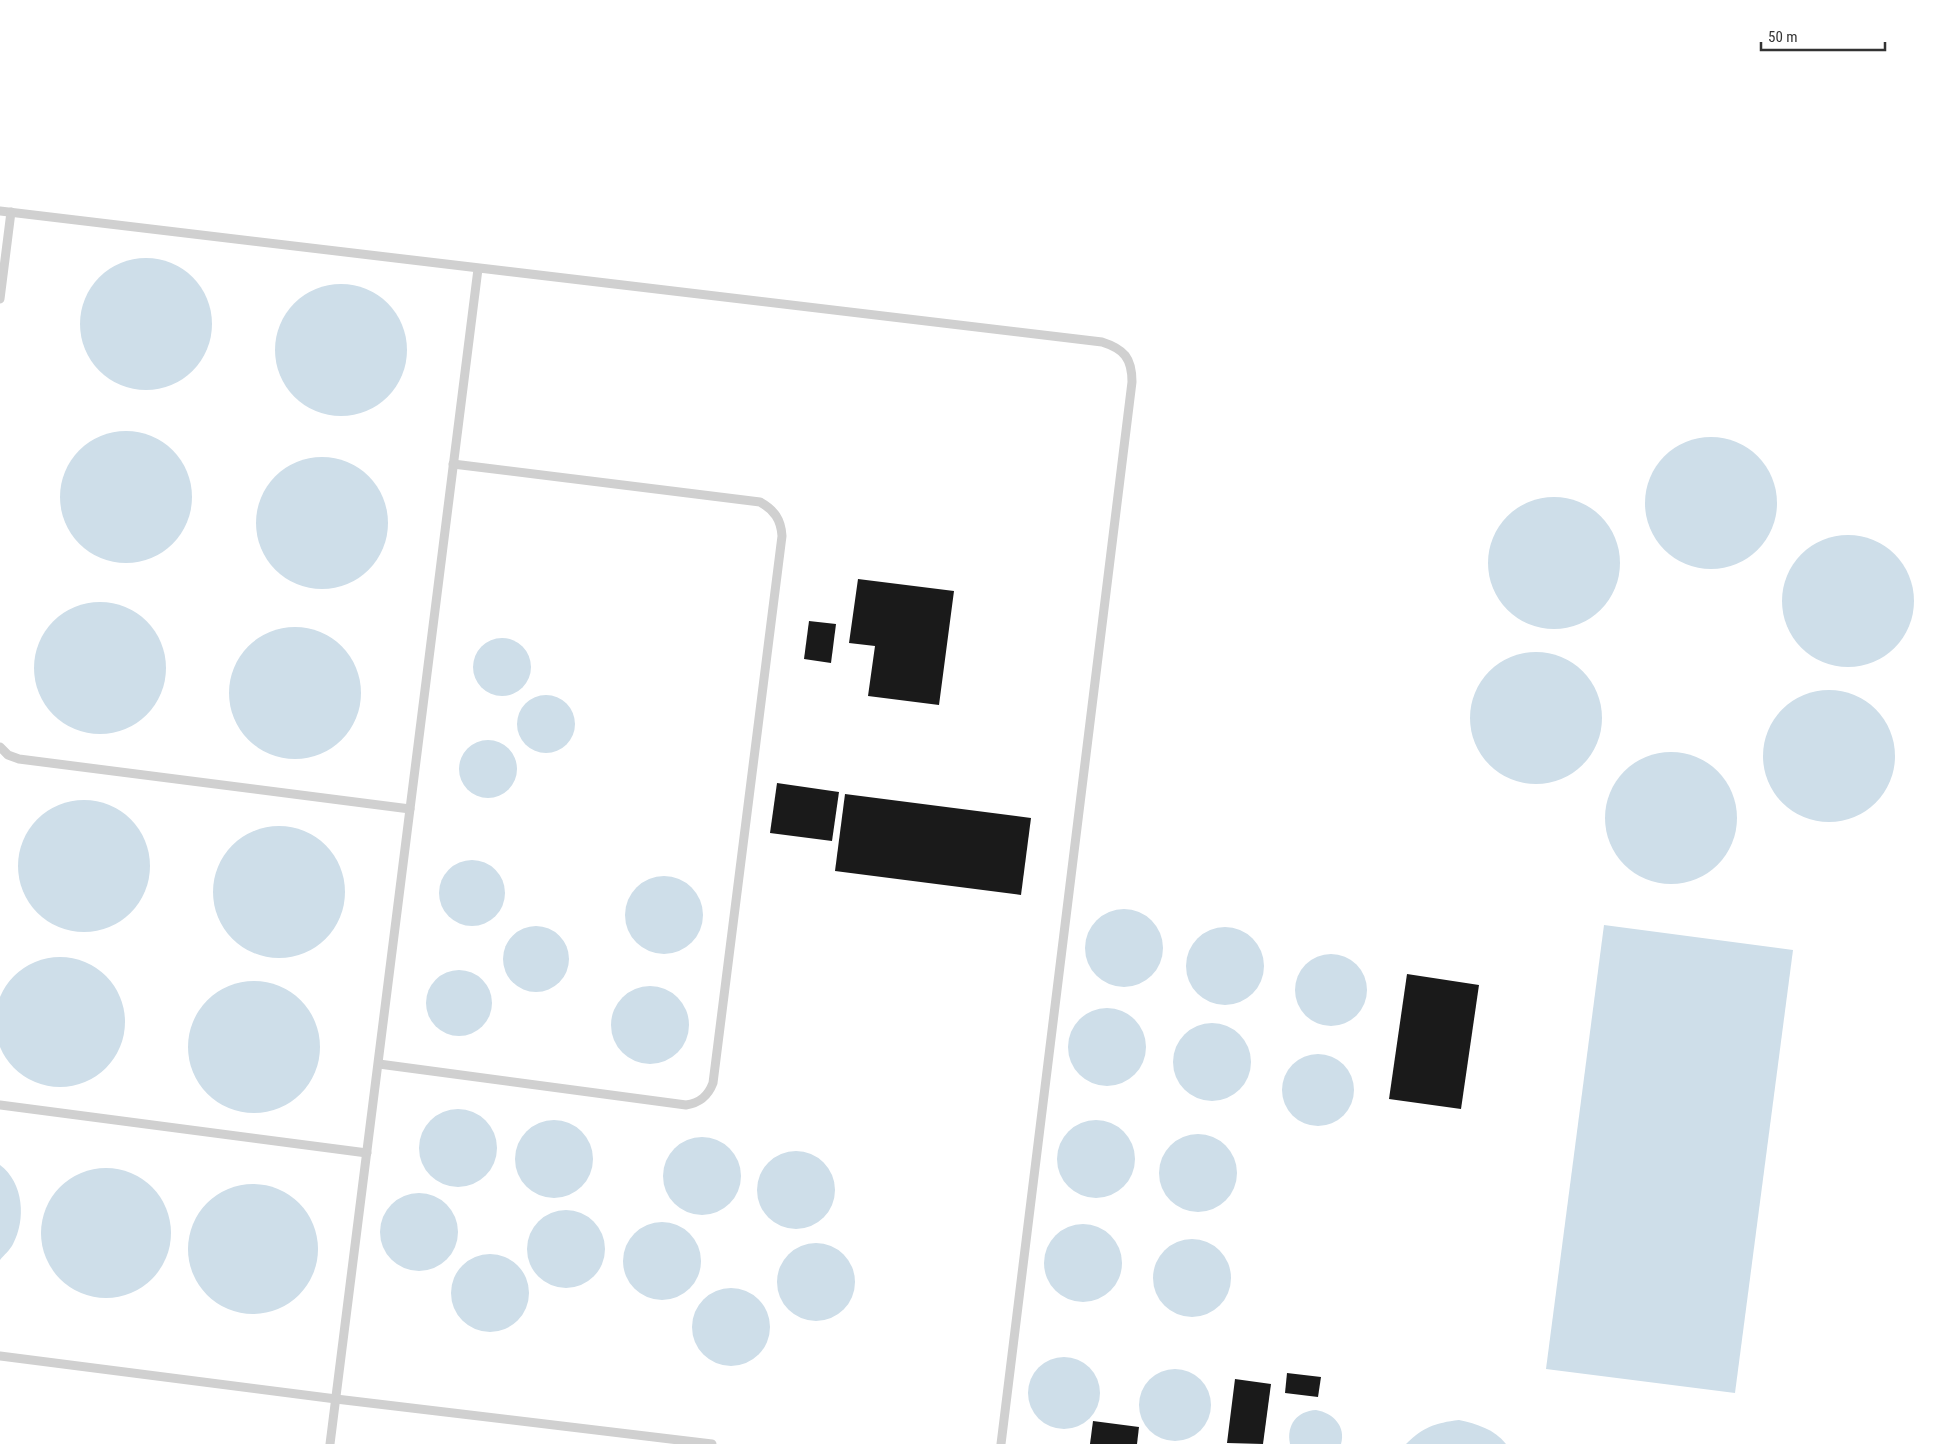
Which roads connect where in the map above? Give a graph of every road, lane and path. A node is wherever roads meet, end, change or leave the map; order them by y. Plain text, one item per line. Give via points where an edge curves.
1 (0, 210) edge
2 (11, 212) junction
3 (478, 269) junction
4 (0, 299) edge
5 (453, 464) junction
6 (0, 747) edge
7 (410, 808) junction
8 (379, 1064) junction
9 (0, 1105) edge
10 (367, 1153) junction
11 (0, 1356) edge
12 (336, 1399) junction
13 (330, 1444) edge
14 (712, 1444) edge
15 (1001, 1444) edge

1 - 2 lane
2 - 3 lane
2 - 4 lane
3 - 5 lane
3 - 15 lane via 1102,342 1115,346 1126,355 1132,368
5 - 7 lane
5 - 8 lane via 760,502 779,519 782,536 714,1083 706,1096 686,1105
6 - 7 lane via 19,759
7 - 8 lane
8 - 10 lane
9 - 10 lane
10 - 12 lane
11 - 12 lane
12 - 13 lane
12 - 14 lane

